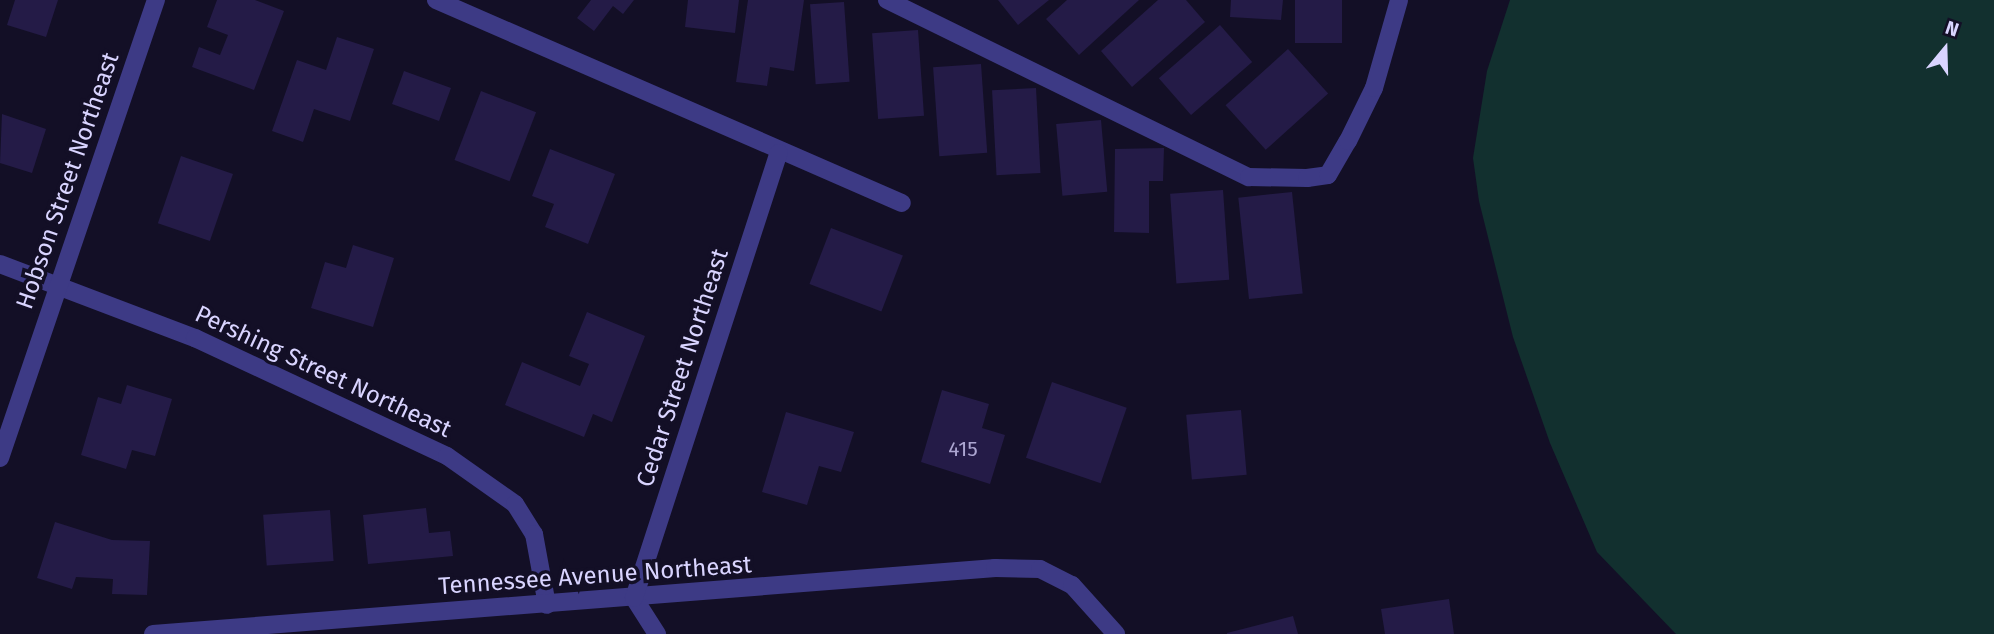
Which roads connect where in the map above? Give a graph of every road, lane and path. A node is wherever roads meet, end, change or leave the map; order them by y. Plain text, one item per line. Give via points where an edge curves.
1 (156, 0) edge
2 (436, 0) edge
3 (887, 0) edge
4 (1399, 0) edge
5 (779, 153) junction
6 (902, 203) dead end
7 (0, 264) edge
8 (58, 285) junction
9 (0, 458) edge
10 (634, 598) junction
11 (547, 605) junction
12 (289, 629) edge
13 (153, 634) edge
14 (657, 634) edge
15 (1116, 634) edge

1 - 8 street, Hobson Street Northeast
2 - 5 street via 633,82
3 - 4 street via 1249,177 1307,178 1328,175 1348,141 1374,88
5 - 6 street
5 - 10 street, Cedar Street Northeast
7 - 8 street, Pershing Street Northeast
8 - 9 street, Hobson Street Northeast
8 - 11 street, Pershing Street Northeast via 317,392 447,456 515,504 534,534
10 - 11 street, Tennessee Avenue Northeast
10 - 14 street
10 - 15 street, Tennessee Avenue Northeast via 995,568 1040,569 1072,584
11 - 12 street, Tennessee Avenue Northeast
12 - 13 street, Tennessee Avenue Northeast

